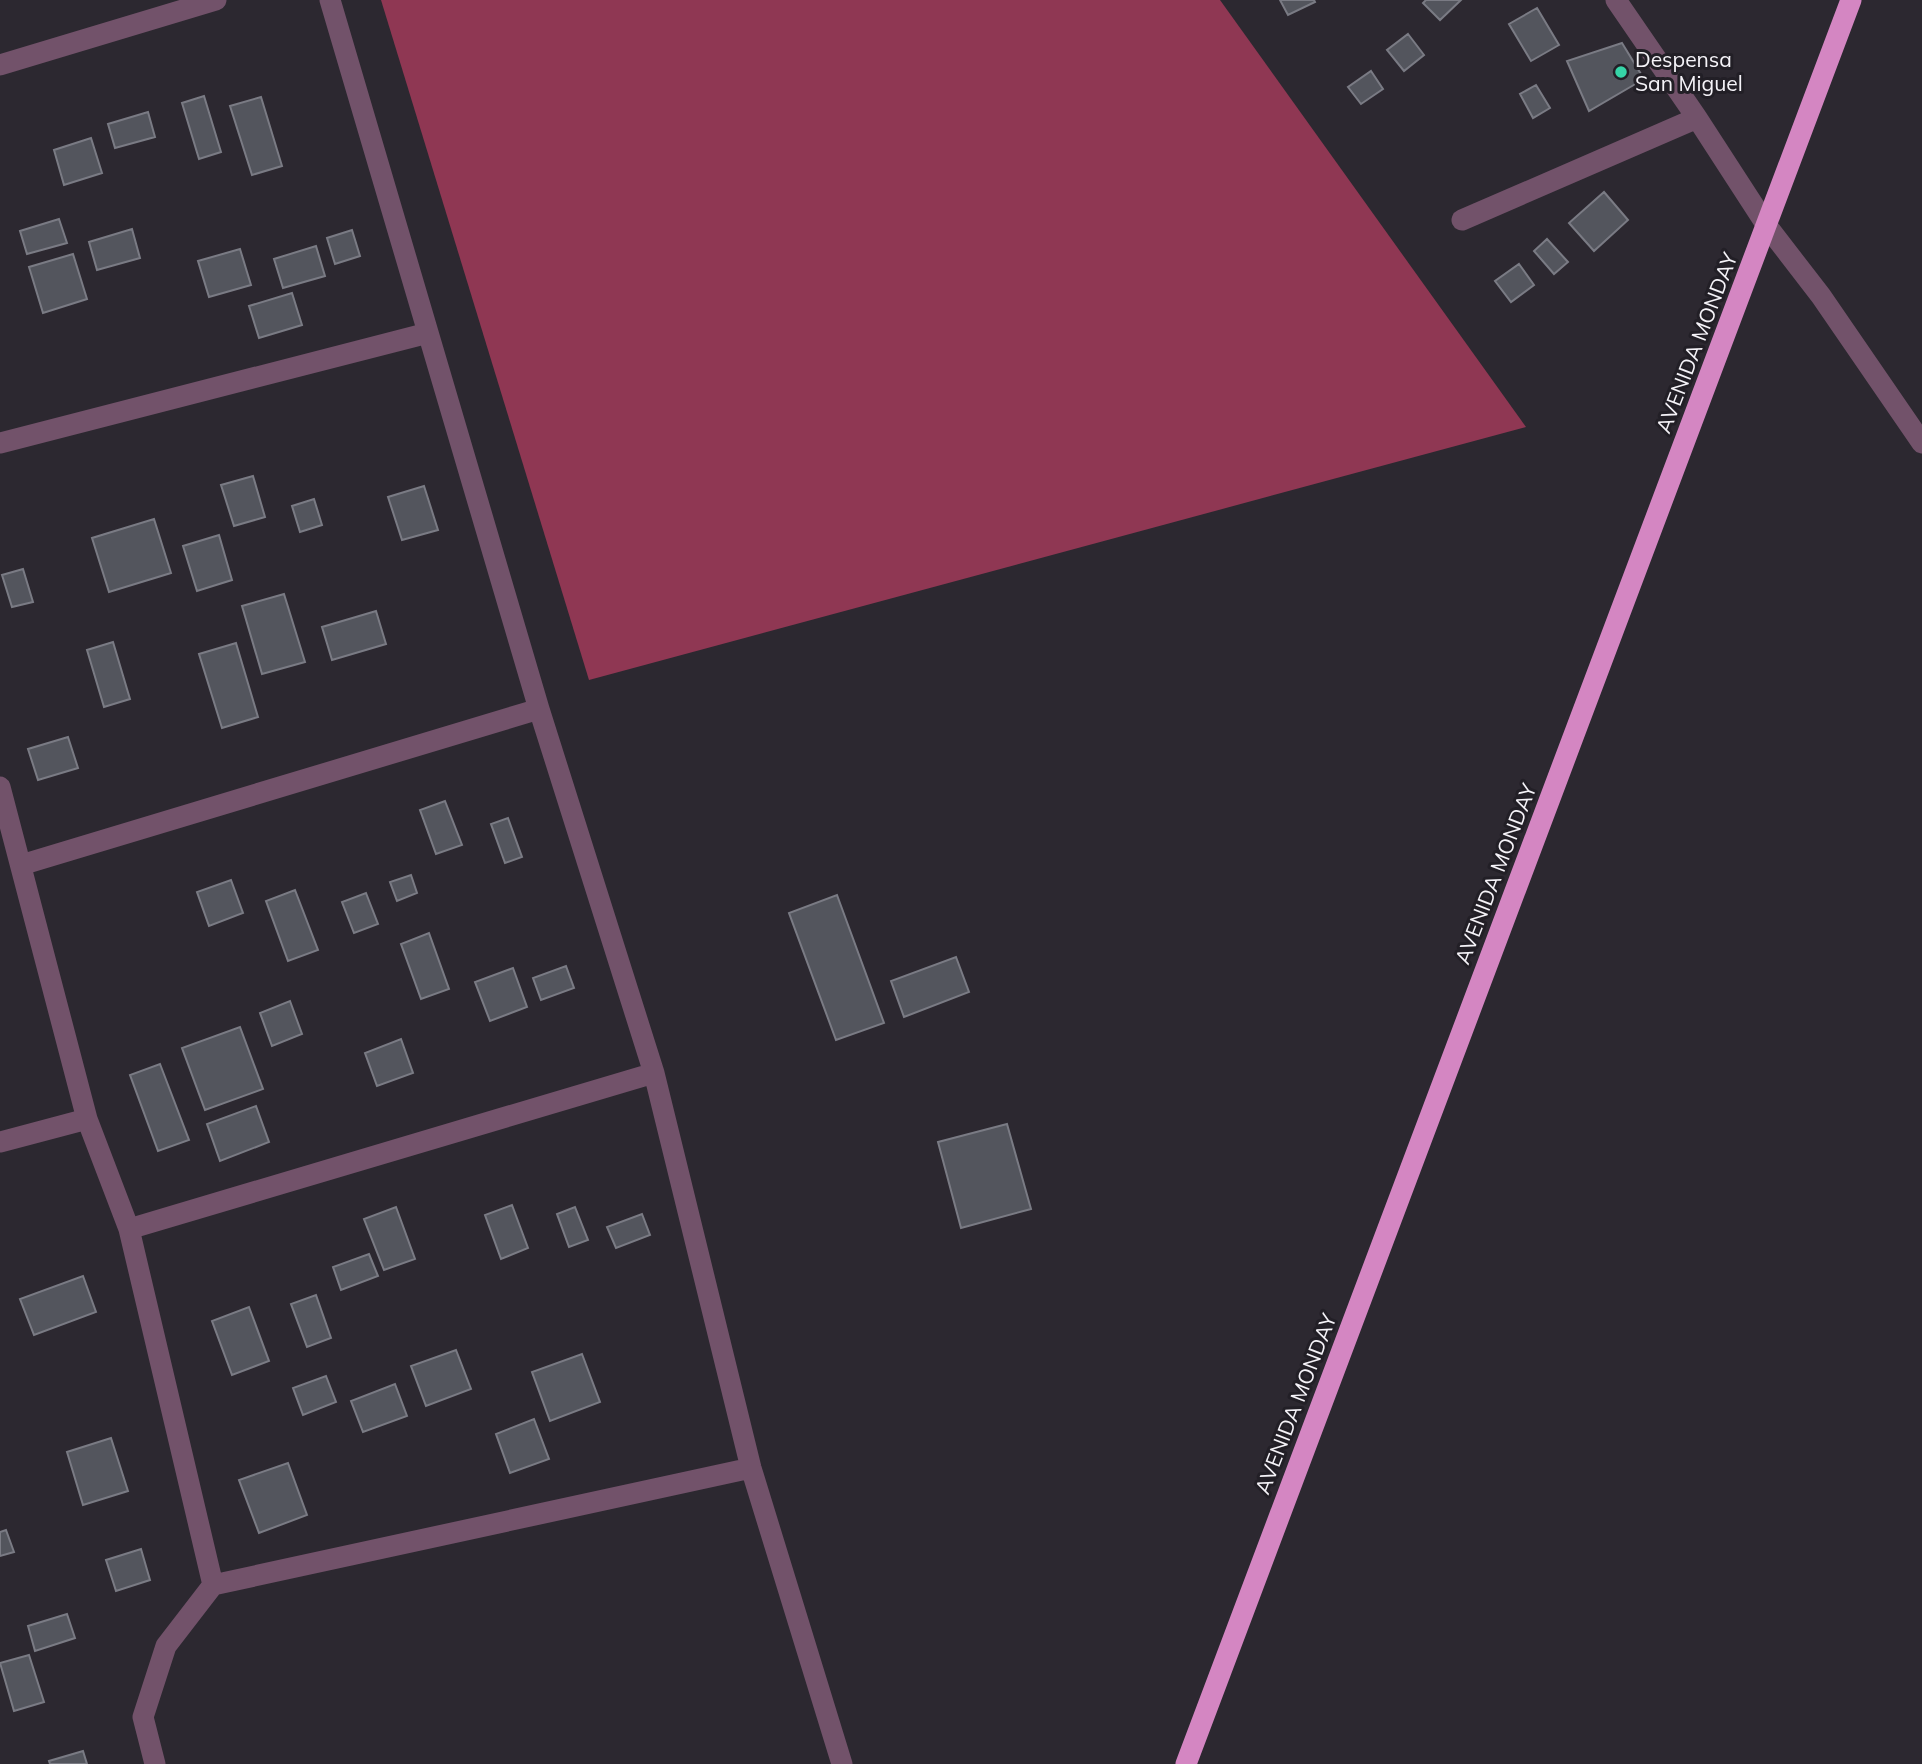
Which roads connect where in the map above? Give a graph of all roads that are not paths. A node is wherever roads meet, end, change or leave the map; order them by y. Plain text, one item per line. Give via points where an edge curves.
1 (216, 0) edge
2 (330, 0) edge
3 (1616, 0) edge
4 (1851, 0) edge
5 (0, 65) edge
6 (1697, 118) junction
7 (1462, 220) dead end
8 (1767, 226) junction
9 (428, 333) junction
10 (0, 443) edge
11 (1922, 443) edge
12 (539, 709) junction
13 (0, 786) edge
14 (21, 865) junction
15 (654, 1073) junction
16 (87, 1119) junction
17 (0, 1142) edge
18 (129, 1229) junction
19 (751, 1468) junction
20 (213, 1584) junction
21 (155, 1764) edge
22 (842, 1764) edge
23 (1186, 1764) edge

1 - 5 street
2 - 9 street
3 - 6 street
4 - 8 highway, AVENIDA MONDAY
6 - 7 street
6 - 8 street
8 - 11 street
8 - 23 highway, AVENIDA MONDAY
9 - 10 street
9 - 12 street
12 - 14 street
12 - 15 street
13 - 14 street
14 - 16 street
15 - 18 street
15 - 19 street
16 - 17 street
16 - 18 street
18 - 20 street
19 - 20 street
19 - 22 street
20 - 21 street via 166,1646 142,1717

